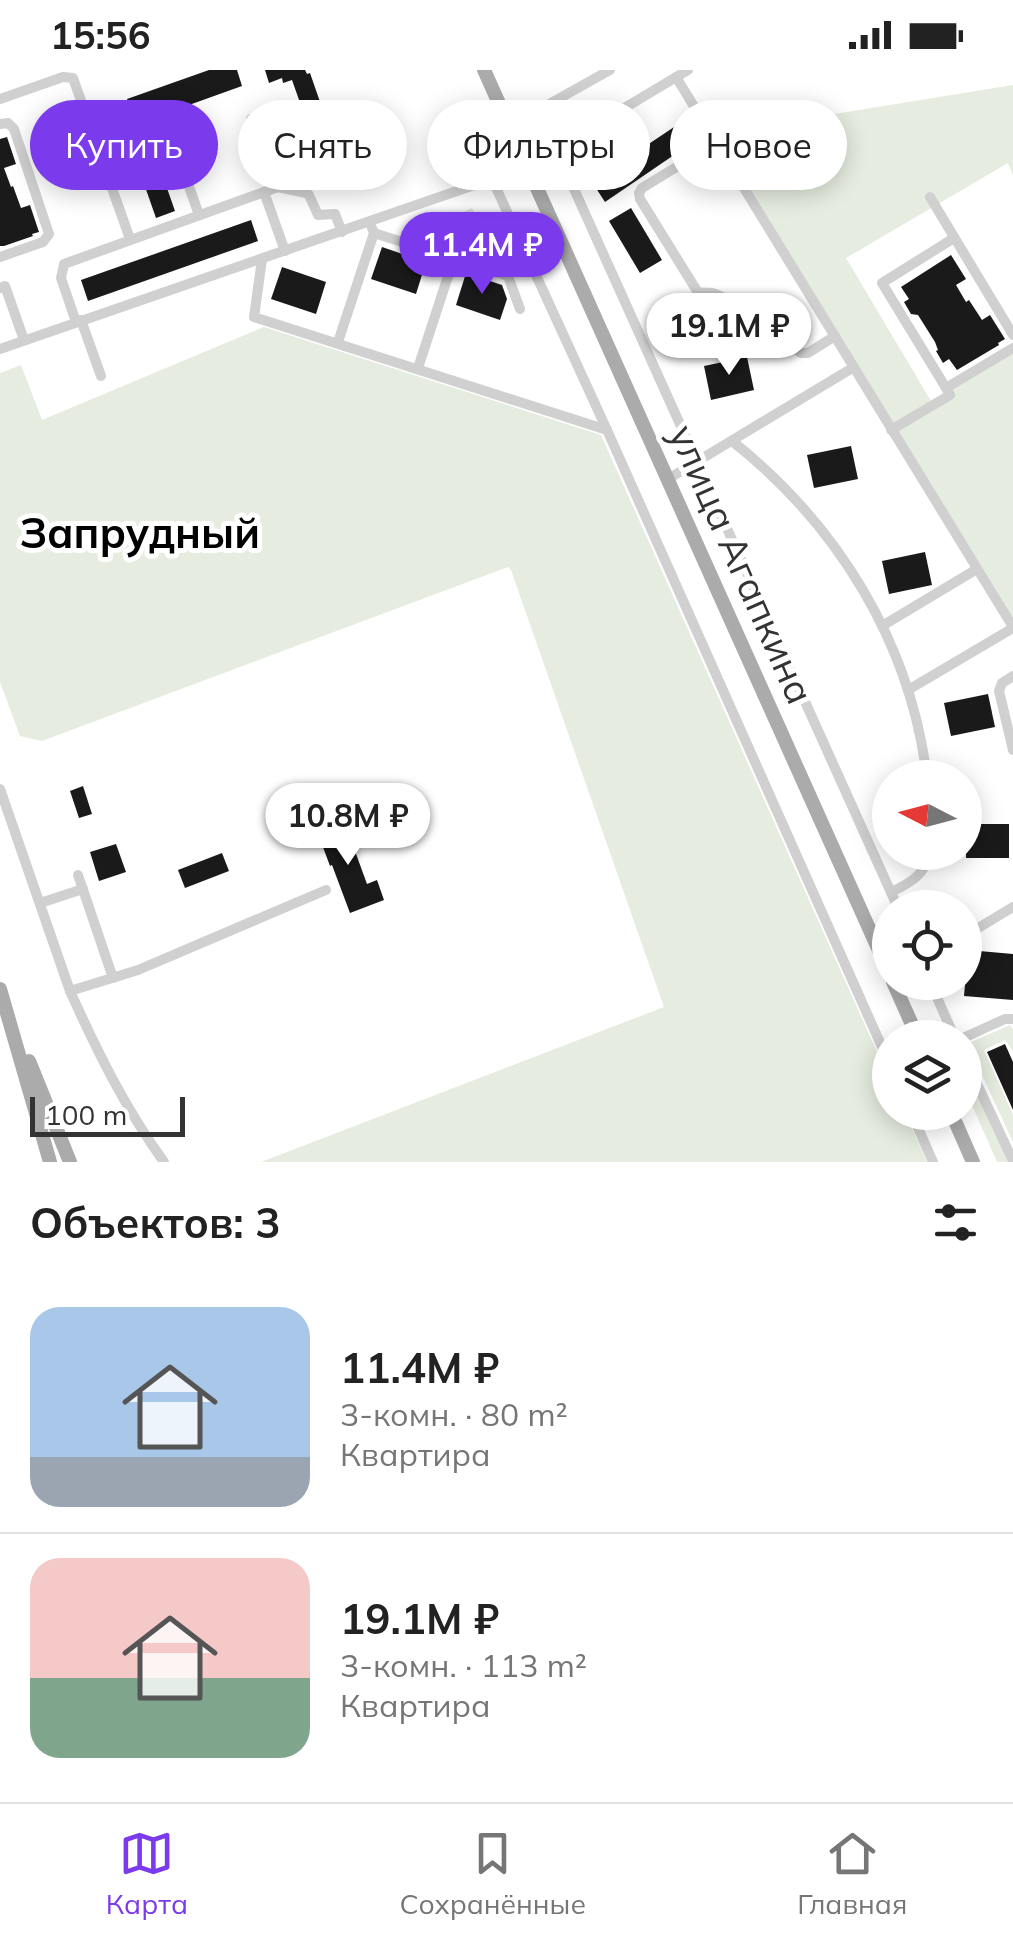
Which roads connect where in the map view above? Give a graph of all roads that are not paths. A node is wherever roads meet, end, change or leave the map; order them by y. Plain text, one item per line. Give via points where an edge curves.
1 (484, 70) edge
2 (610, 70) edge
3 (688, 70) edge
4 (676, 77) junction
5 (0, 99) edge
6 (498, 100) edge
7 (556, 100) edge
8 (638, 100) edge
9 (690, 100) edge
10 (0, 124) edge
11 (670, 171) edge
12 (190, 190) edge
13 (270, 190) edge
14 (292, 190) edge
15 (464, 190) edge
16 (497, 190) edge
17 (539, 190) edge
18 (575, 190) edge
19 (745, 190) edge
20 (264, 192) junction
21 (930, 197) dead end
22 (199, 215) junction
23 (372, 227) junction
24 (342, 232) junction
25 (954, 238) junction
26 (130, 239) junction
27 (285, 251) junction
28 (0, 256) edge
29 (454, 258) junction
30 (262, 259) junction
31 (2, 284) edge
32 (520, 309) dead end
33 (79, 321) junction
34 (1013, 335) edge
35 (835, 336) junction
36 (24, 340) junction
37 (338, 342) junction
38 (1013, 348) edge
39 (0, 349) edge
40 (854, 367) junction
41 (418, 368) junction
42 (102, 376) dead end
43 (946, 388) junction
44 (607, 430) junction
45 (892, 430) junction
46 (732, 441) junction
47 (698, 461) junction
48 (668, 479) junction
49 (977, 569) junction
50 (882, 626) junction
51 (1013, 627) edge
52 (1013, 676) edge
53 (908, 690) junction
54 (1013, 750) edge
55 (925, 760) edge
56 (0, 789) edge
57 (923, 870) edge
58 (78, 875) dead end
59 (83, 889) junction
60 (326, 890) dead end
61 (890, 890) edge
62 (894, 890) edge
63 (40, 904) junction
64 (1013, 907) edge
65 (982, 926) edge
66 (872, 935) edge
67 (114, 978) junction
68 (70, 991) junction
69 (1, 992) edge
70 (1013, 1019) edge
71 (872, 1025) edge
72 (982, 1029) edge
73 (982, 1094) edge
74 (919, 1130) edge
75 (959, 1130) edge
76 (1013, 1160) edge
77 (50, 1162) edge
78 (70, 1162) edge
79 (164, 1162) edge
80 (933, 1162) edge
81 (973, 1162) edge

1 - 6 main road, улица Агапкина
2 - 7 street
3 - 4 street
4 - 8 street
4 - 9 street
5 - 26 street via 73,78
10 - 28 street via 14,129 50,234
11 - 35 street via 642,188 640,198 697,292 715,294 801,353
12 - 22 street
13 - 20 street
14 - 24 street via 306,193 318,216 335,214
15 - 23 street
16 - 44 street
17 - 48 main road, улица Агапкина
18 - 47 street
19 - 35 street
20 - 22 street
20 - 27 street
21 - 25 street
22 - 26 street
23 - 24 street
23 - 29 street
23 - 37 street
24 - 27 street
25 - 34 street
25 - 43 street via 882,283
26 - 33 street via 64,264 61,278
27 - 30 street
29 - 32 street via 508,276
29 - 41 street
30 - 33 street
30 - 37 street via 254,316
31 - 36 street
33 - 36 street
33 - 42 street
35 - 40 street
36 - 39 street
37 - 41 street
38 - 43 street
40 - 45 street
40 - 46 street
41 - 44 street
43 - 45 street via 950,395
44 - 71 street
45 - 49 street
46 - 47 street
46 - 50 street via 814,518
47 - 48 street
47 - 61 street
48 - 66 main road, улица Агапкина
49 - 50 street
49 - 51 street
50 - 53 street
51 - 53 street
52 - 54 street via 1000,691
53 - 55 street
56 - 63 street
57 - 62 street
58 - 59 street
59 - 63 street
59 - 67 street
60 - 67 street
63 - 68 street
64 - 65 street
67 - 68 street
68 - 79 street via 98,1054
69 - 77 main road
69 - 78 main road
70 - 72 street
73 - 76 street
74 - 80 street
75 - 81 main road

